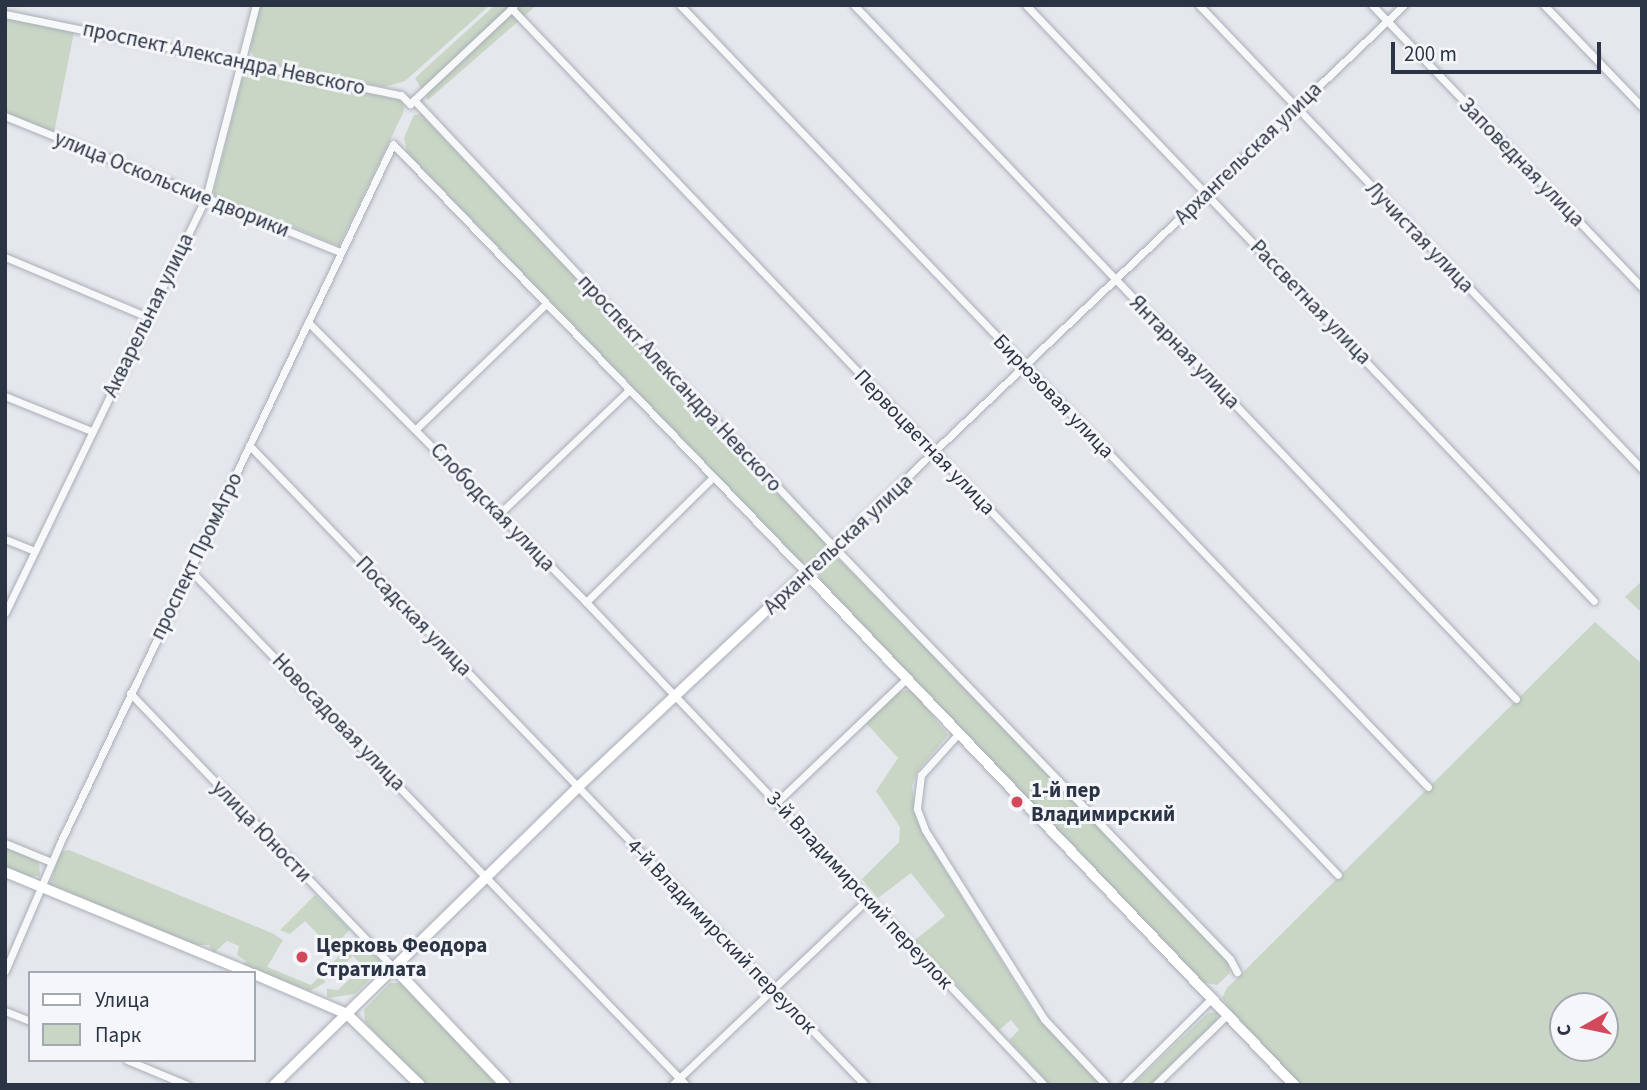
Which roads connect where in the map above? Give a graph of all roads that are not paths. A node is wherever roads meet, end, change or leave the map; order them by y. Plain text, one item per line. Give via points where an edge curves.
1 (256, 5) edge
2 (680, 5) edge
3 (854, 5) edge
4 (1026, 5) edge
5 (1199, 5) edge
6 (1372, 5) edge
7 (1404, 5) edge
8 (1544, 5) edge
9 (513, 7) edge
10 (5, 14) edge
11 (1387, 21) junction
12 (243, 62) junction
13 (414, 100) junction
14 (1296, 107) junction
15 (1642, 107) edge
16 (5, 117) edge
17 (393, 144) joint
18 (1206, 194) junction
19 (206, 198) junction
20 (340, 252) junction
21 (5, 257) edge
22 (1116, 279) junction
23 (1642, 288) edge
24 (546, 304) junction
25 (148, 317) junction
26 (309, 322) junction
27 (1025, 366) junction
28 (628, 391) junction
29 (5, 396) edge
30 (417, 428) junction
31 (91, 431) junction
32 (249, 445) junction
33 (935, 453) junction
34 (1642, 469) edge
35 (712, 478) junction
36 (499, 514) junction
37 (5, 539) edge
38 (835, 548) junction
39 (35, 551) junction
40 (190, 570) junction
41 (806, 573) junction
42 (1594, 601) dead end
43 (586, 602) junction
44 (5, 613) edge
45 (906, 678) junction
46 (130, 693) junction
47 (674, 697) junction
48 (1516, 699) dead end
49 (958, 734) junction
50 (578, 787) junction
51 (1428, 787) dead end
52 (777, 802) junction
53 (5, 844) edge
54 (51, 862) junction
55 (5, 872) edge
56 (1338, 875) dead end
57 (487, 876) junction
58 (41, 887) junction
59 (867, 900) junction
60 (394, 968) junction
61 (5, 971) edge
62 (247, 971) edge
63 (1237, 972) dead end
64 (256, 975) edge
65 (773, 989) junction
66 (1211, 999) junction
67 (5, 1011) edge
68 (348, 1014) junction
69 (1227, 1015) junction
70 (28, 1020) edge
71 (132, 1062) edge
72 (680, 1078) junction
73 (187, 1085) edge
74 (274, 1085) edge
75 (420, 1085) edge
76 (505, 1085) edge
77 (672, 1085) edge
78 (686, 1085) edge
79 (865, 1085) edge
80 (1044, 1085) edge
81 (1107, 1085) edge
82 (1124, 1085) edge
83 (1155, 1085) edge
84 (1294, 1085) edge

1 - 12 street, Акварельная улица
2 - 27 street, Бирюзовая улица
3 - 22 street, Янтарная улица
4 - 18 street, Рассветная улица
5 - 14 street, Лучистая улица
6 - 11 street, Заповедная улица
7 - 11 street, Архангельская улица
8 - 15 street
9 - 13 street
9 - 33 street, Первоцветная улица
10 - 12 street, проспект Александра Невского
11 - 14 street, Архангельская улица
11 - 23 street, Заповедная улица
12 - 13 street, проспект Александра Невского via 401,95 410,104
12 - 19 street, Акварельная улица
13 - 38 street, проспект Александра Невского
14 - 18 street, Архангельская улица
14 - 34 street, Лучистая улица
16 - 19 street, улица Оскольские дворики
17 - 20 street, проспект ПромАгро
17 - 24 street, проспект Александра Невского
18 - 22 street, Архангельская улица
18 - 42 street, Рассветная улица
19 - 20 street, улица Оскольские дворики
19 - 25 street, Акварельная улица
20 - 26 street, проспект ПромАгро
21 - 25 street
22 - 27 street, Архангельская улица
22 - 48 street, Янтарная улица
24 - 28 street, проспект Александра Невского
24 - 30 street
25 - 31 street, Акварельная улица
26 - 30 street, Слободская улица
26 - 32 street, проспект ПромАгро
27 - 33 street, Архангельская улица
27 - 51 street, Бирюзовая улица
28 - 35 street, проспект Александра Невского
28 - 36 street
29 - 31 street
30 - 36 street, Слободская улица
31 - 39 street, Акварельная улица
32 - 40 street, проспект ПромАгро
32 - 50 street, Посадская улица
33 - 38 street, Архангельская улица
33 - 56 street, Первоцветная улица
35 - 41 street, проспект Александра Невского
35 - 43 street
36 - 43 street, Слободская улица
37 - 39 street
38 - 41 street, Архангельская улица
38 - 63 street, проспект Александра Невского via 1230,958
39 - 44 street, Акварельная улица
40 - 46 street, проспект ПромАгро
40 - 57 street, Новосадовая улица
41 - 45 street
41 - 47 street, Архангельская улица
43 - 47 street, Слободская улица
45 - 49 street
45 - 52 street
46 - 54 street, проспект ПромАгро
46 - 60 street, улица Юности
47 - 50 street, Архангельская улица
47 - 52 street, 3-й Владимирский переулок
49 - 66 street
49 - 81 street via 921,775 917,808 925,830 1044,1019
50 - 57 street, Архангельская улица
50 - 65 street, 4-й Владимирский переулок
52 - 59 street, 3-й Владимирский переулок
53 - 54 street
54 - 58 street, проспект ПромАгро
55 - 58 street
57 - 60 street, Архангельская улица
57 - 72 street, Новосадовая улица
58 - 61 street, проспект ПромАгро
58 - 62 street
59 - 65 street
59 - 80 street, 3-й Владимирский переулок
60 - 68 street, Архангельская улица
60 - 76 street
64 - 68 street
65 - 72 street
65 - 79 street, 4-й Владимирский переулок
66 - 69 street
66 - 82 street
67 - 70 street
68 - 74 street, Архангельская улица
68 - 75 street
69 - 83 street
69 - 84 street
71 - 73 street
72 - 77 street
72 - 78 street, Новосадовая улица

